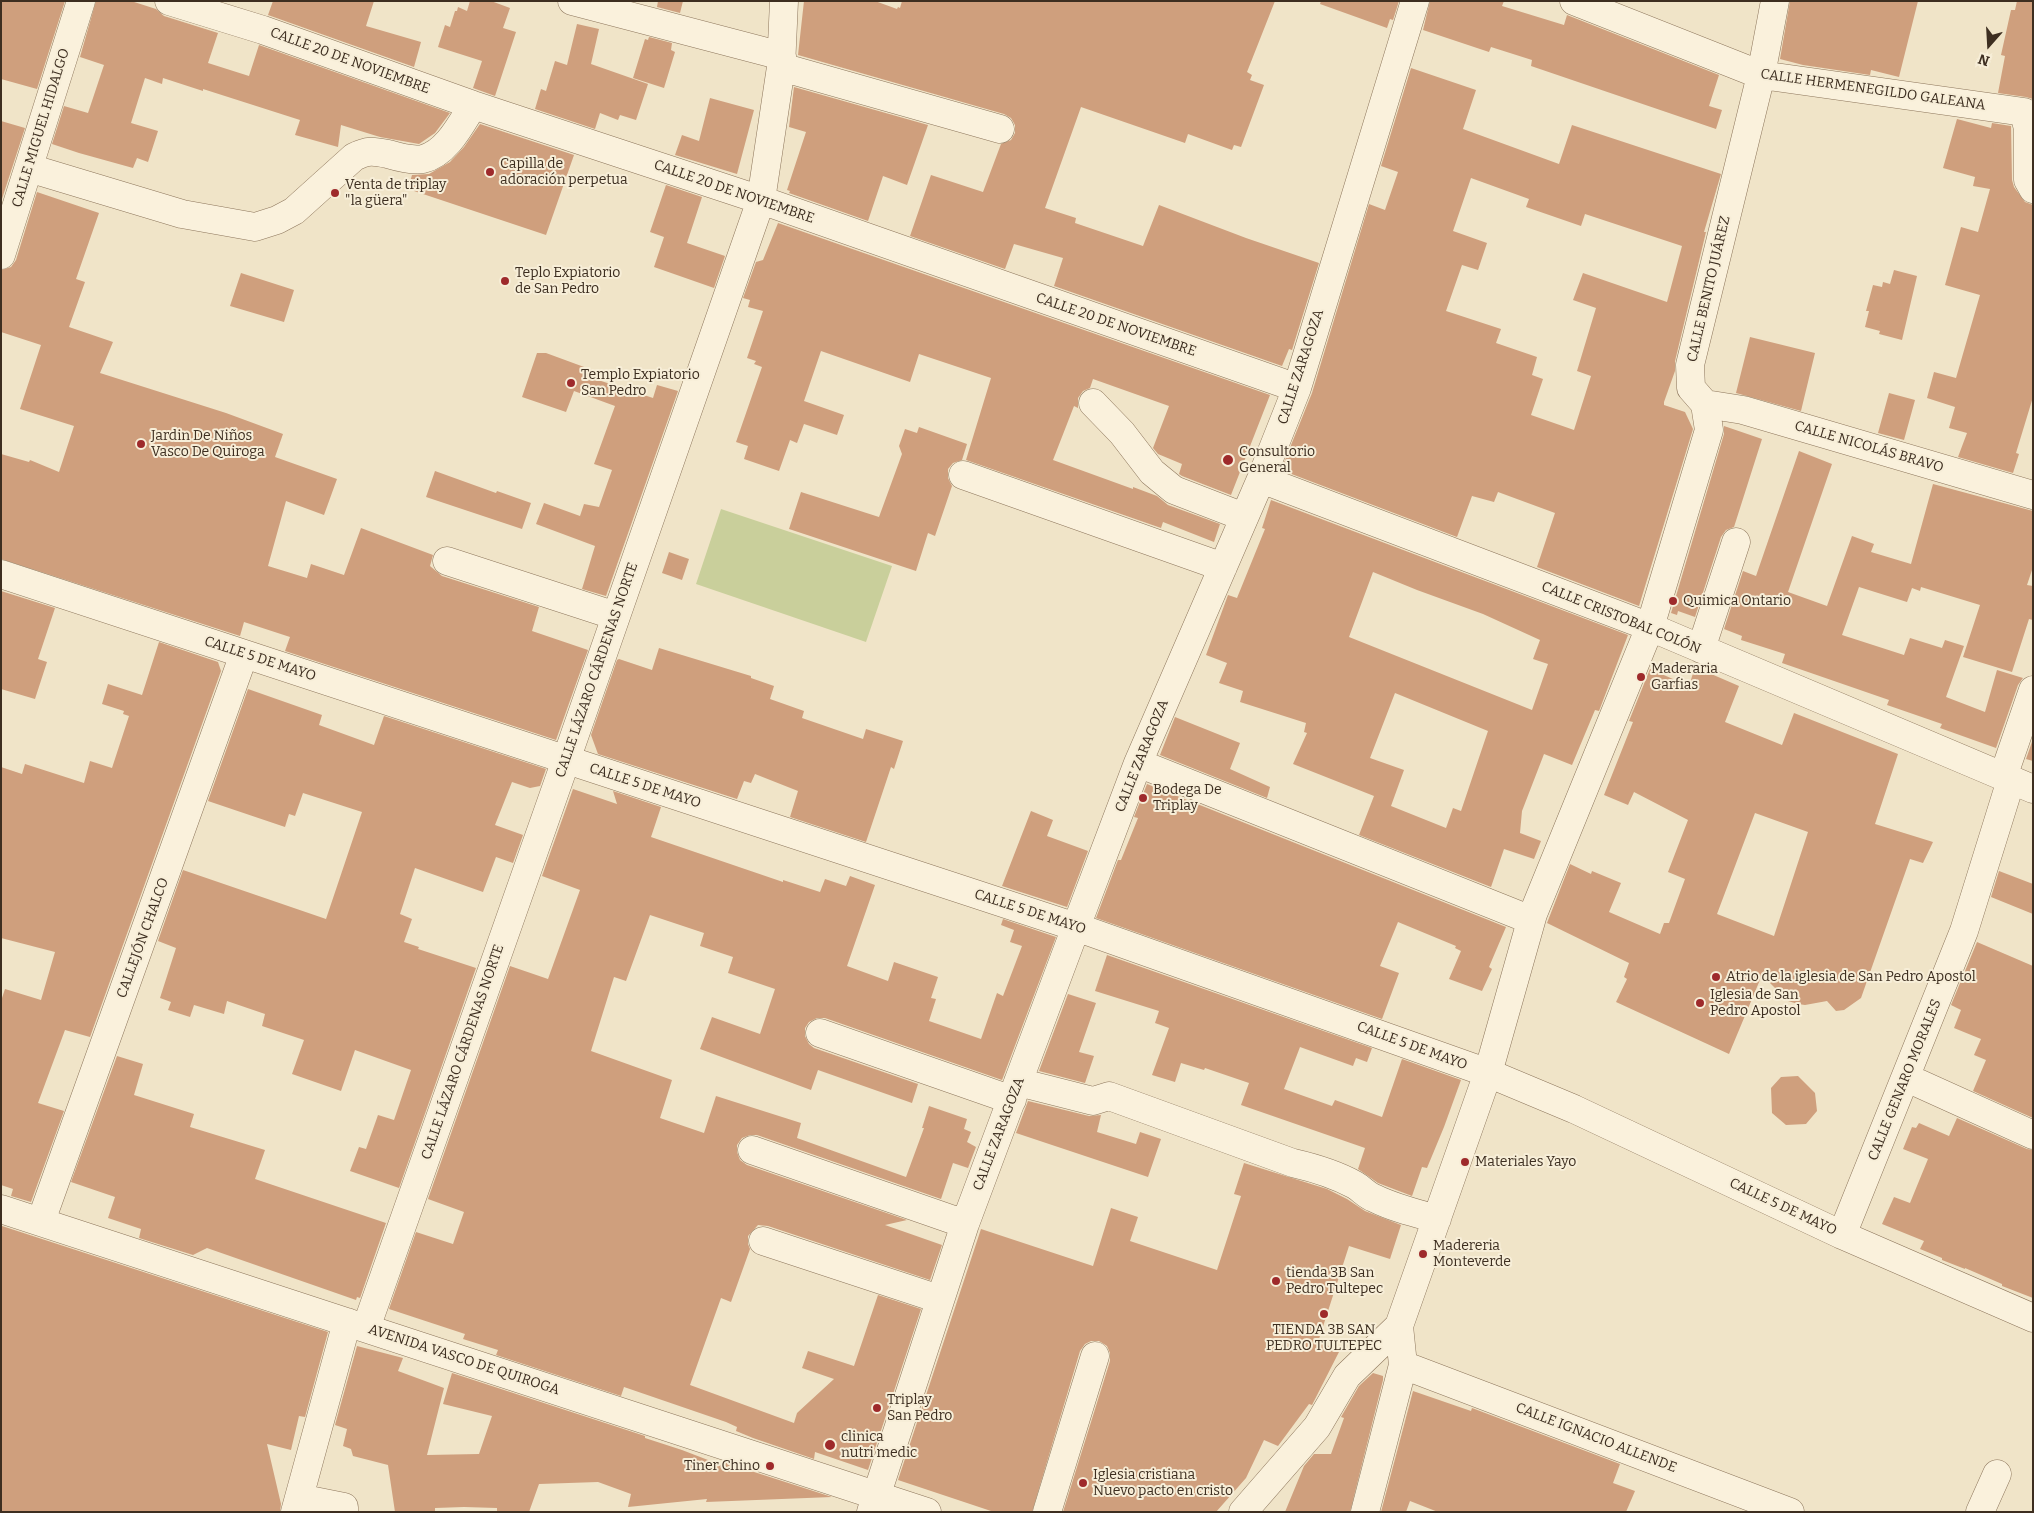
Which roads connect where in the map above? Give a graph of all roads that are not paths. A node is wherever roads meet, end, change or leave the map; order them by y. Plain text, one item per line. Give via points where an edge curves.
1 (81, 1) edge
2 (169, 1) edge
3 (572, 1) edge
4 (784, 1) edge
5 (1415, 1) edge
6 (1574, 1) edge
7 (1775, 1) edge
8 (781, 62) junction
9 (1761, 75) junction
10 (473, 105) junction
11 (2028, 108) edge
12 (1000, 129) dead end
13 (29, 168) junction
14 (2033, 189) edge
15 (761, 200) junction
16 (1, 255) edge
17 (1296, 388) junction
18 (1093, 403) dead end
19 (1705, 404) junction
20 (962, 474) dead end
21 (1261, 480) junction
22 (2033, 495) edge
23 (1244, 517) junction
24 (1736, 542) dead end
25 (447, 561) dead end
26 (1223, 567) junction
27 (1, 574) edge
28 (616, 616) junction
29 (1650, 627) junction
30 (1701, 649) junction
31 (244, 654) junction
32 (2033, 690) edge
33 (566, 760) junction
34 (1138, 763) junction
35 (2016, 782) edge
36 (1531, 920) junction
37 (1076, 927) junction
38 (820, 1032) dead end
39 (1488, 1072) junction
40 (1907, 1078) junction
41 (1015, 1091) junction
42 (2033, 1135) edge
43 (752, 1150) dead end
44 (1, 1209) edge
45 (1436, 1219) junction
46 (41, 1221) junction
47 (964, 1224) junction
48 (1842, 1235) junction
49 (763, 1242) dead end
50 (939, 1299) junction
51 (2033, 1318) edge
52 (356, 1325) junction
53 (1399, 1326) junction
54 (1095, 1356) dead end
55 (1403, 1365) junction
56 (1997, 1474) dead end
57 (873, 1503) edge
58 (297, 1505) edge
59 (344, 1512) edge
60 (927, 1512) edge
61 (1047, 1512) edge
62 (1243, 1512) edge
63 (1365, 1512) edge
64 (1790, 1512) edge
65 (1980, 1512) edge

1 - 13 street, CALLE MIGUEL HIDALGO
2 - 10 street, CALLE 20 DE NOVIEMBRE via 264,30
3 - 8 street
4 - 8 street, CALLE LÁZARO CÁRDENAS NORTE
5 - 17 street, CALLE ZARAGOZA
6 - 9 street, CALLE HERMENEGILDO GALEANA
7 - 9 street, CALLE BENITO JUÁREZ
8 - 12 street
8 - 15 street, CALLE LÁZARO CÁRDENAS NORTE
9 - 11 street, CALLE HERMENEGILDO GALEANA
9 - 19 street, CALLE BENITO JUÁREZ via 1690,365 1691,388
10 - 13 street via 453,136 437,151 422,159 365,151 354,157 294,211 255,227 182,214
10 - 15 street, CALLE 20 DE NOVIEMBRE
11 - 14 street via 2028,180
13 - 16 street, CALLE MIGUEL HIDALGO
15 - 17 street, CALLE 20 DE NOVIEMBRE
15 - 28 street, CALLE LÁZARO CÁRDENAS NORTE
17 - 21 street, CALLE ZARAGOZA
18 - 23 street via 1122,433 1152,472 1174,490
19 - 22 street, CALLE NICOLÁS BRAVO via 1743,410
19 - 29 street, CALLE BENITO JUÁREZ via 1709,430
20 - 26 street
21 - 23 street, CALLE ZARAGOZA
21 - 29 street, CALLE CRISTOBAL COLÓN
23 - 26 street, CALLE ZARAGOZA
24 - 30 street
25 - 28 street
26 - 34 street, CALLE ZARAGOZA
27 - 31 street, CALLE 5 DE MAYO
28 - 33 street, CALLE LÁZARO CÁRDENAS NORTE
29 - 30 street, CALLE CRISTOBAL COLÓN
29 - 36 street, CALLE BENITO JUÁREZ
30 - 35 street, CALLE CRISTOBAL COLÓN
31 - 33 street, CALLE 5 DE MAYO
31 - 46 street, CALLEJÓN CHALCO
32 - 35 street, CALLE GENARO MORALES
33 - 37 street, CALLE 5 DE MAYO
33 - 52 street, CALLE LÁZARO CÁRDENAS NORTE
34 - 36 street
34 - 37 street, CALLE ZARAGOZA
35 - 40 street, CALLE GENARO MORALES via 1964,932
36 - 39 street, CALLE BENITO JUÁREZ
37 - 39 street, CALLE 5 DE MAYO
37 - 41 street, CALLE ZARAGOZA
38 - 41 street
39 - 45 street, CALLE BENITO JUÁREZ
39 - 48 street, CALLE 5 DE MAYO
40 - 42 street
40 - 48 street, CALLE GENARO MORALES
41 - 45 street via 1093,1101 1110,1096 1293,1163 1316,1168 1373,1198
41 - 47 street, CALLE ZARAGOZA
43 - 47 street
44 - 46 street, AVENIDA VASCO DE QUIROGA
45 - 53 street, CALLE BENITO JUÁREZ
46 - 52 street, AVENIDA VASCO DE QUIROGA
47 - 50 street, CALLE ZARAGOZA
48 - 51 street, CALLE 5 DE MAYO
49 - 50 street
50 - 57 street, CALLE ZARAGOZA
52 - 57 street, AVENIDA VASCO DE QUIROGA
52 - 58 street, CALLE LÁZARO CÁRDENAS NORTE
53 - 55 street
53 - 62 street via 1347,1376 1317,1427
54 - 61 street
55 - 63 street
55 - 64 street, CALLE IGNACIO ALLENDE
56 - 65 street
57 - 60 street, AVENIDA VASCO DE QUIROGA
58 - 59 street via 344,1507

